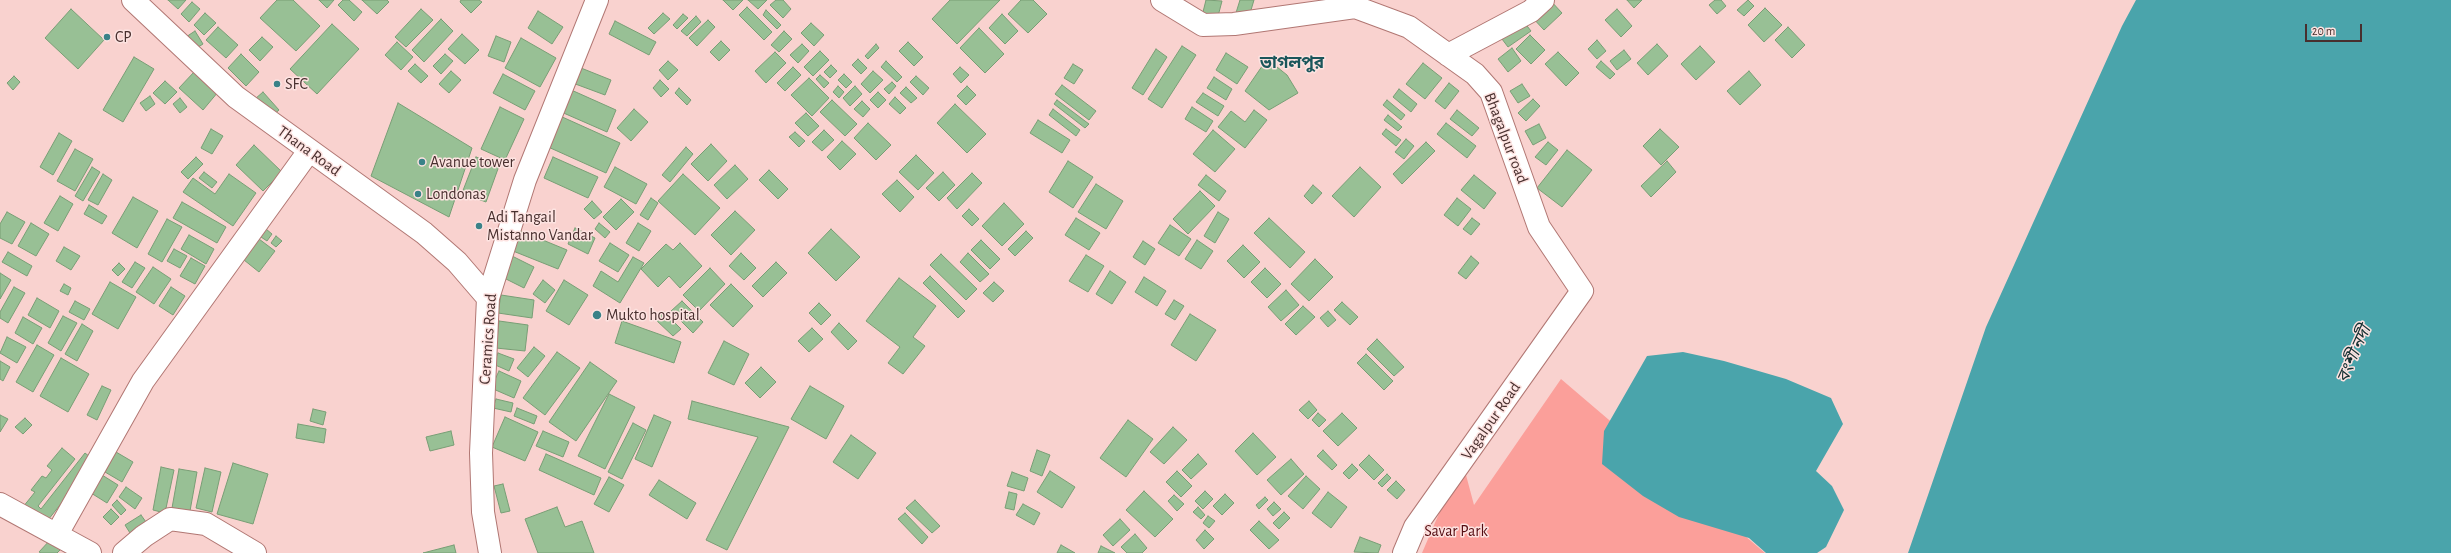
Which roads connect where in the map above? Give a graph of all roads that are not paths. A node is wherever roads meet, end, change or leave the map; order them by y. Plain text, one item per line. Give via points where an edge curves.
1 (133, 0) edge
2 (597, 0) edge
3 (1162, 0) edge
4 (1543, 0) edge
5 (1448, 55) junction
6 (309, 151) junction
7 (1582, 292) joint
8 (488, 298) junction
9 (0, 504) edge
10 (57, 534) junction
11 (90, 553) edge
12 (124, 553) edge
13 (255, 553) edge
14 (490, 553) edge
15 (1404, 553) edge

1 - 6 street, Thana Road via 236,97
2 - 8 street, Ceramics Road via 525,180
3 - 5 street, Bhagalpur road via 1203,25 1234,24 1355,7 1409,27
4 - 5 street via 1531,11
5 - 7 street, Bhagalpur road via 1475,74 1491,92 1539,227
6 - 8 street, Thana Road via 424,233 457,262
6 - 10 street via 143,381
7 - 15 street, Vagalpur Road via 1415,527
8 - 14 street, Ceramics Road via 481,453 483,512
9 - 10 street
10 - 11 street
12 - 13 street via 170,519 206,524

